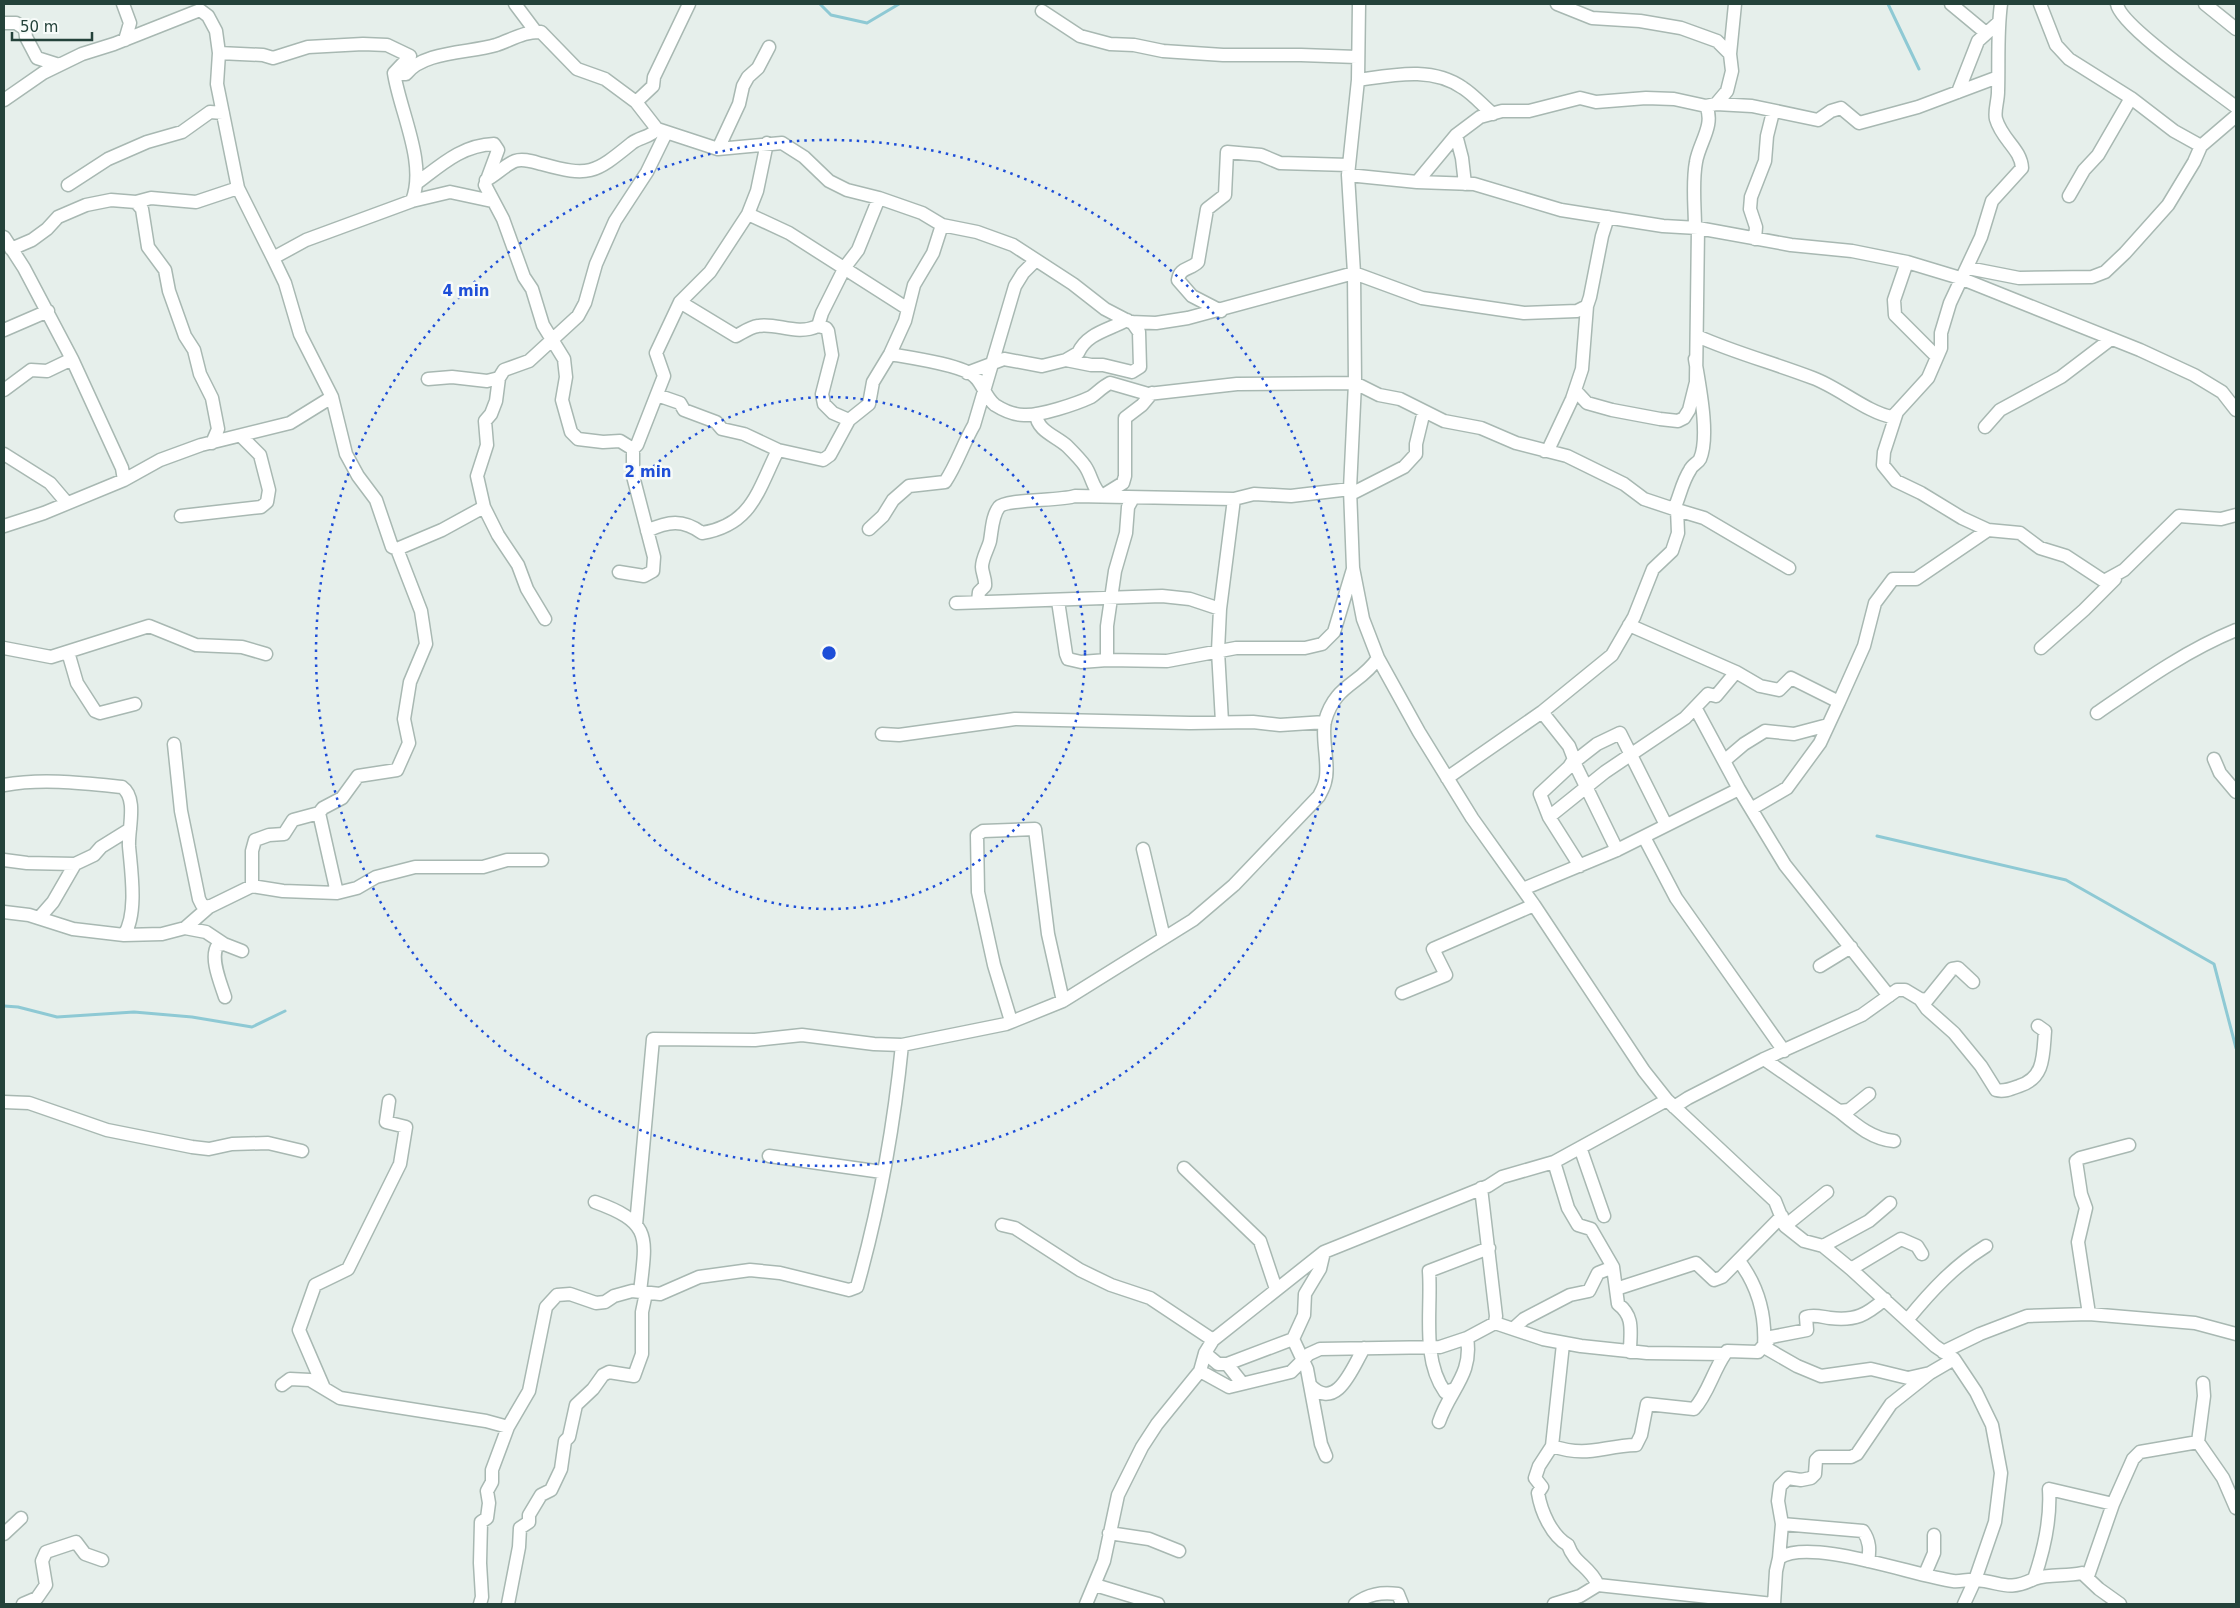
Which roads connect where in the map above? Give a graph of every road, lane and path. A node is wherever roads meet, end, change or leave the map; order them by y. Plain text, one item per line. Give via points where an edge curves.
1 (124, 4) edge
2 (516, 4) edge
3 (689, 4) edge
4 (1359, 4) edge
5 (1557, 4) edge
6 (1735, 4) edge
7 (1951, 4) edge
8 (2001, 4) edge
9 (2040, 4) edge
10 (2118, 4) edge
11 (2205, 4) edge
12 (198, 7) edge
13 (1042, 11) dead end
14 (1999, 22) junction
15 (6, 23) dead end
16 (2236, 29) edge
17 (536, 32) junction
18 (1986, 33) junction
19 (125, 40) junction
20 (769, 47) dead end
21 (219, 53) junction
22 (1730, 54) junction
23 (1357, 57) junction
24 (59, 65) junction
25 (394, 73) junction
26 (1998, 78) junction
27 (1358, 80) junction
28 (1958, 92) junction
29 (2131, 98) junction
30 (4, 100) edge
31 (636, 102) junction
32 (1711, 105) junction
33 (2236, 107) edge
34 (1773, 112) junction
35 (223, 113) junction
36 (1493, 114) junction
37 (2236, 116) edge
38 (662, 131) junction
39 (1456, 135) junction
40 (768, 143) junction
41 (2201, 146) junction
42 (718, 150) junction
43 (416, 162) junction
44 (438, 167) junction
45 (1348, 170) junction
46 (486, 180) junction
47 (1417, 182) junction
48 (416, 183) junction
49 (1465, 184) junction
50 (68, 185) dead end
51 (238, 188) junction
52 (2069, 196) dead end
53 (879, 198) junction
54 (412, 200) junction
55 (492, 201) junction
56 (136, 202) junction
57 (748, 214) junction
58 (1608, 217) junction
59 (942, 225) junction
60 (1696, 228) junction
61 (4, 237) edge
62 (1755, 239) junction
63 (11, 249) junction
64 (272, 258) junction
65 (1035, 261) junction
66 (1907, 262) junction
67 (845, 267) junction
68 (1354, 273) junction
69 (1964, 273) junction
70 (680, 302) junction
71 (1587, 306) junction
72 (908, 309) junction
73 (1221, 311) junction
74 (48, 312) junction
75 (1129, 321) junction
76 (542, 325) junction
77 (818, 326) junction
78 (4, 330) edge
79 (563, 330) junction
80 (1697, 336) junction
81 (2111, 339) junction
82 (552, 341) junction
83 (890, 354) junction
84 (1937, 357) junction
85 (72, 359) junction
86 (1066, 360) junction
87 (1695, 360) junction
88 (990, 364) junction
89 (1091, 365) junction
90 (967, 373) junction
91 (499, 378) junction
92 (428, 379) dead end
93 (1355, 383) junction
94 (1114, 384) junction
95 (4, 390) edge
96 (1575, 390) junction
97 (983, 392) junction
98 (1152, 393) junction
99 (657, 395) junction
100 (332, 397) junction
101 (2236, 410) edge
102 (1424, 411) junction
103 (1897, 412) junction
104 (1036, 414) junction
105 (849, 420) junction
106 (1985, 427) dead end
107 (241, 436) junction
108 (212, 442) junction
109 (633, 449) junction
110 (778, 450) junction
111 (1544, 451) junction
112 (4, 454) edge
113 (124, 480) junction
114 (1350, 492) junction
115 (1102, 496) junction
116 (1133, 498) junction
117 (1234, 499) junction
118 (67, 503) junction
119 (484, 507) junction
120 (1676, 509) junction
121 (2236, 515) edge
122 (181, 516) dead end
123 (4, 526) edge
124 (869, 528) dead end
125 (1988, 530) junction
126 (647, 531) junction
127 (397, 549) junction
128 (1353, 568) junction
129 (1788, 568) dead end
130 (2124, 570) junction
131 (619, 572) dead end
132 (1111, 598) junction
133 (978, 601) junction
134 (1058, 601) junction
135 (956, 603) dead end
136 (1220, 609) junction
137 (545, 618) dead end
138 (1629, 625) junction
139 (2236, 630) edge
140 (4, 648) edge
141 (2041, 648) dead end
142 (68, 652) junction
143 (1218, 652) junction
144 (266, 654) dead end
145 (1378, 658) junction
146 (1107, 660) junction
147 (1736, 672) junction
148 (1838, 702) junction
149 (135, 704) dead end
150 (1696, 709) junction
151 (1542, 712) junction
152 (2097, 713) dead end
153 (1222, 722) junction
154 (1325, 722) junction
155 (1828, 725) junction
156 (882, 734) dead end
157 (174, 744) dead end
158 (1630, 754) junction
159 (2214, 759) dead end
160 (1724, 761) junction
161 (1574, 762) junction
162 (1447, 778) junction
163 (4, 785) edge
164 (1586, 788) junction
165 (1739, 789) junction
166 (2236, 792) edge
167 (1751, 808) junction
168 (319, 814) junction
169 (1549, 817) junction
170 (1666, 825) junction
171 (130, 828) junction
172 (1644, 837) junction
173 (1143, 849) dead end
174 (1618, 850) junction
175 (4, 860) edge
176 (542, 860) dead end
177 (75, 864) junction
178 (1580, 866) junction
179 (252, 886) junction
180 (1523, 889) junction
181 (337, 893) junction
182 (1534, 905) junction
183 (209, 907) junction
184 (4, 912) edge
185 (39, 918) junction
186 (185, 928) junction
187 (124, 935) junction
188 (1164, 938) junction
189 (224, 944) junction
190 (1851, 947) junction
191 (242, 951) dead end
192 (1820, 966) dead end
193 (1973, 982) dead end
194 (1402, 993) dead end
195 (1889, 996) junction
196 (225, 997) dead end
197 (1920, 999) junction
198 (1063, 1001) junction
199 (1011, 1021) junction
200 (2038, 1026) dead end
201 (902, 1045) junction
202 (1784, 1051) junction
203 (1764, 1060) junction
204 (1869, 1094) dead end
205 (389, 1101) dead end
206 (4, 1102) edge
207 (1670, 1104) junction
208 (1839, 1111) junction
209 (1894, 1141) dead end
210 (2129, 1145) dead end
211 (1581, 1150) junction
212 (302, 1151) dead end
213 (769, 1156) dead end
214 (1554, 1162) junction
215 (1184, 1168) dead end
216 (882, 1172) junction
217 (1481, 1188) junction
218 (1827, 1192) dead end
219 (595, 1202) dead end
220 (1890, 1202) dead end
221 (1604, 1216) dead end
222 (1784, 1221) junction
223 (636, 1224) junction
224 (1002, 1225) dead end
225 (1823, 1246) junction
226 (1986, 1246) dead end
227 (1489, 1248) junction
228 (1324, 1252) junction
229 (1922, 1254) dead end
230 (1739, 1261) junction
231 (1613, 1267) junction
232 (1852, 1269) junction
233 (1276, 1289) junction
234 (1616, 1289) junction
235 (643, 1292) junction
236 (1885, 1300) junction
237 (2089, 1314) junction
238 (1908, 1319) junction
239 (1495, 1324) junction
240 (1513, 1329) junction
241 (2236, 1334) edge
242 (1466, 1338) junction
243 (1293, 1339) junction
244 (1212, 1340) junction
245 (1563, 1344) junction
246 (1430, 1347) junction
247 (1764, 1347) junction
248 (1364, 1348) junction
249 (1630, 1352) junction
250 (1205, 1353) junction
251 (1725, 1354) junction
252 (1949, 1356) junction
253 (1227, 1364) junction
254 (1305, 1365) junction
255 (1200, 1371) junction
256 (1930, 1373) junction
257 (1242, 1383) junction
258 (2203, 1383) dead end
259 (1310, 1384) junction
260 (282, 1385) dead end
261 (324, 1388) junction
262 (1455, 1390) junction
263 (1440, 1422) dead end
264 (508, 1427) junction
265 (2198, 1442) junction
266 (1552, 1446) junction
267 (1326, 1456) dead end
268 (2113, 1504) junction
269 (2236, 1508) edge
270 (22, 1518) dead end
271 (1782, 1524) junction
272 (1109, 1533) junction
273 (4, 1534) edge
274 (1934, 1535) dead end
275 (1179, 1551) dead end
276 (1779, 1558) junction
277 (102, 1560) dead end
278 (1868, 1561) junction
279 (1925, 1574) junction
280 (2088, 1576) junction
281 (2034, 1579) junction
282 (1975, 1580) junction
283 (1095, 1585) junction
284 (1598, 1585) junction
285 (1581, 1600) edge
286 (23, 1604) edge
287 (480, 1604) edge
288 (508, 1604) edge
289 (1086, 1604) edge
290 (1158, 1604) edge
291 (1355, 1604) edge
292 (1402, 1604) edge
293 (1554, 1604) edge
294 (1774, 1604) edge
295 (1964, 1604) edge
296 (2120, 1604) edge

1 - 19 street via 130,22
2 - 17 street
3 - 31 street via 658,68 653,86
4 - 23 street
5 - 22 street via 1592,18 1681,28 1717,41
6 - 22 street
7 - 18 street
8 - 14 street
9 - 29 street via 2056,45 2068,59
10 - 33 street via 2118,11 2135,30
11 - 16 street
12 - 19 street
12 - 21 street via 216,30
13 - 23 street via 1080,36 1110,44 1223,55
14 - 18 street
14 - 26 street
15 - 24 street via 16,23 26,29 26,37 37,58
17 - 25 street via 430,59 412,66 406,74
17 - 31 street via 541,32 577,69 605,79
18 - 28 street via 1978,41
19 - 24 street
20 - 42 street via 743,86 739,104
21 - 25 street via 273,58 308,48 387,45 410,56
21 - 35 street via 217,84
22 - 32 street via 1732,71 1728,91
23 - 27 street
24 - 30 street
25 - 43 street
26 - 28 street
26 - 69 street via 1995,116 2002,135 2021,158 2022,168 1992,201 1981,237
27 - 36 street via 1424,73 1452,81
27 - 45 street
28 - 34 street via 1859,124 1841,108 1818,120
29 - 41 street via 2174,131
29 - 52 street via 2098,155 2084,170
31 - 38 street
32 - 34 street via 1752,106
32 - 36 street via 1674,99 1596,102 1580,98 1529,111
32 - 60 street via 1696,161
34 - 62 street via 1765,161 1751,197
35 - 50 street via 210,112 182,132 147,142 108,159
35 - 51 street
36 - 39 street via 1480,117
37 - 41 street
38 - 42 street
38 - 46 street via 638,139 590,172 568,172 516,160
38 - 79 street via 648,172 615,221 596,264 586,303 573,323
39 - 47 street
39 - 49 street
40 - 42 street
40 - 53 street via 782,142 793,148 829,181 846,190
40 - 57 street
41 - 69 street via 2168,205 2105,272 2092,277 2019,278
43 - 44 street
43 - 48 street
44 - 46 street via 456,153 482,144 494,144 498,150
44 - 48 street
45 - 47 street
45 - 68 street
45 - 73 street via 1280,163 1261,155 1227,152 1225,195 1207,209 1198,262 1178,275 1178,280 1192,296
46 - 55 street
47 - 49 street
48 - 54 street
49 - 58 street via 1561,210
51 - 56 street via 196,202 151,198
51 - 64 street
53 - 59 street
53 - 67 street via 858,250
54 - 55 street via 450,192
54 - 64 street via 306,240
55 - 76 street via 503,219 532,289
56 - 63 street via 111,200 86,205 58,217 32,240
56 - 108 street via 142,209 148,247 166,270 169,291 185,336 194,350 200,374 212,398 218,429
57 - 67 street via 789,233
57 - 70 street via 710,272
58 - 60 street
58 - 71 street
59 - 65 street via 977,232 1014,245
59 - 72 street via 933,253 914,285
60 - 62 street
60 - 80 street
61 - 63 street
62 - 66 street via 1852,251
63 - 74 street
64 - 100 street via 285,283 300,334
65 - 75 street via 1073,284 1105,309
65 - 88 street via 1015,286
66 - 69 street
66 - 84 street via 1894,300 1896,315
67 - 72 street
67 - 77 street
68 - 71 street via 1422,298 1524,313 1577,311
68 - 73 street
68 - 93 street
69 - 81 street
69 - 84 street via 1941,333
70 - 77 street via 736,336 758,325 789,330
70 - 99 street via 656,353 664,376
71 - 96 street via 1582,368
72 - 83 street
73 - 75 street via 1156,323
74 - 78 street
74 - 85 street
75 - 86 street via 1090,337 1078,353
75 - 89 street via 1140,332 1140,367 1132,372
76 - 79 street via 554,331
76 - 82 street
77 - 105 street via 828,331 832,355 822,394 824,404 833,413
79 - 82 street
80 - 87 street
80 - 103 street via 1727,350 1814,378 1879,413 1892,417
81 - 101 street via 2194,374 2222,392
81 - 106 street via 2061,377 2000,410
82 - 91 street via 529,361 504,370
82 - 109 street via 564,359 566,376 562,400 571,432 578,439 620,441
83 - 90 street
83 - 105 street via 873,382 869,404
84 - 103 street via 1928,378
85 - 95 street via 47,371 31,370
85 - 113 street via 122,468
86 - 88 street via 1042,366 1014,359
86 - 89 street
87 - 96 street via 1696,382 1689,410 1678,421 1587,403
87 - 120 street via 1703,410 1703,448 1700,460 1691,467 1682,484
88 - 90 street
88 - 97 street
89 - 94 street via 1102,370
90 - 97 street via 975,376
91 - 92 street via 487,381 452,377
91 - 119 street via 496,401 484,421 487,445 477,476
93 - 98 street via 1237,384
93 - 102 street
93 - 114 street
94 - 98 street via 1141,394
94 - 104 street via 1104,386 1092,396
96 - 111 street
97 - 104 street via 994,404 1006,410 1023,415
97 - 124 street via 974,426 945,482 909,486
98 - 115 street via 1142,406 1125,418 1123,483
99 - 109 street via 638,445
99 - 110 street via 680,403 684,410 716,422 722,428
100 - 107 street via 290,423
100 - 127 street via 346,454 376,500 392,547
102 - 111 street via 1444,421 1481,428
102 - 114 street via 1416,454 1404,467
103 - 125 street via 1884,452 1883,465 1888,474 1954,514
104 - 115 street via 1036,420 1047,434 1060,439 1084,465 1095,491
105 - 110 street via 830,455 823,460
107 - 108 street
107 - 122 street via 260,455 268,490 267,502 261,507
108 - 113 street via 160,460
109 - 126 street via 633,476
110 - 126 street via 747,512 736,522 717,531 702,533 692,525 675,522 665,522
111 - 120 street via 1567,456 1624,484 1644,499
112 - 118 street via 50,484
113 - 118 street
114 - 117 street via 1292,496 1254,494
114 - 128 street
115 - 116 street
115 - 133 street via 1008,502 999,507 990,529 982,568 986,586 979,592
116 - 117 street
116 - 132 street via 1128,507 1126,533
117 - 136 street
118 - 123 street
119 - 127 street
119 - 137 street
120 - 129 street via 1704,518
120 - 138 street via 1678,533 1672,550 1654,569
121 - 130 street via 2221,519 2179,516
125 - 130 street via 2020,533 2040,548 2066,556 2104,580
125 - 148 street via 1916,580 1894,579 1875,603 1864,646
126 - 131 street via 654,557 653,571 644,576
127 - 168 street via 420,611 426,644 408,691 404,719 409,743 397,770 358,776 342,798 323,808
128 - 143 street via 1334,632 1322,644 1305,648 1236,648
128 - 145 street via 1363,619
130 - 141 street
132 - 134 street
132 - 136 street via 1162,596
132 - 146 street
133 - 134 street
133 - 135 street
134 - 146 street via 1068,659 1081,662
136 - 143 street
138 - 147 street
138 - 151 street via 1612,655
139 - 152 street via 2204,643 2160,669
140 - 142 street via 51,657
142 - 144 street via 148,626 196,645 242,647
142 - 149 street via 77,682 95,711 100,713
143 - 146 street via 1168,661
143 - 153 street
145 - 154 street via 1371,669 1337,694
145 - 162 street
147 - 148 street via 1760,686 1779,690 1791,678
147 - 150 street via 1716,696 1708,694
148 - 155 street
150 - 158 street
150 - 160 street
151 - 161 street via 1570,746
151 - 162 street
153 - 154 street
153 - 156 street via 1016,719 908,734
154 - 188 street via 1326,782 1319,796 1234,885 1193,920
155 - 160 street via 1794,734 1765,731
155 - 167 street via 1820,742 1787,788
157 - 183 street via 181,811 200,899 202,905
158 - 161 street via 1620,733 1597,744
158 - 164 street
158 - 170 street
159 - 166 street via 2220,774
160 - 165 street
161 - 164 street
161 - 169 street via 1540,794
162 - 180 street
163 - 171 street via 72,782 122,787 127,791 131,804
164 - 169 street
164 - 174 street
165 - 167 street
165 - 170 street
167 - 190 street via 1785,865
168 - 179 street via 293,820 284,834 255,840 251,858
168 - 181 street
169 - 178 street
170 - 172 street
171 - 177 street via 94,855
171 - 187 street via 134,880 129,928
172 - 174 street
172 - 202 street via 1676,898
173 - 188 street
174 - 178 street
175 - 177 street
176 - 181 street via 506,860 483,868 415,867 376,877 357,888
177 - 185 street via 53,902
178 - 180 street
179 - 181 street
179 - 183 street
180 - 182 street
182 - 194 street via 1433,949 1446,975
182 - 207 street via 1644,1071
183 - 186 street
184 - 185 street
185 - 187 street via 73,929
186 - 187 street via 162,934
186 - 189 street via 206,932
188 - 198 street
189 - 191 street
189 - 196 street via 215,949
190 - 192 street
190 - 195 street
193 - 197 street via 1958,968 1952,968 1927,1000
195 - 197 street via 1897,990 1905,990
195 - 202 street via 1862,1016
197 - 200 street via 1954,1033 1996,1090 2032,1082 2036,1077 2045,1032
198 - 199 street
198 - 199 street via 1048,934 1035,829 984,831 977,835 978,892 994,965
199 - 201 street
201 - 216 street via 897,1097
201 - 223 street via 802,1035 755,1040 653,1040
202 - 203 street
203 - 207 street
203 - 208 street
204 - 208 street via 1849,1110
205 - 261 street via 386,1122 406,1127 400,1164 348,1269 315,1285 299,1330
206 - 212 street via 29,1102 106,1130 209,1149 232,1144 268,1143
207 - 211 street
207 - 222 street via 1774,1201
208 - 209 street via 1859,1128 1881,1140
210 - 237 street via 2076,1161 2086,1208 2078,1242
211 - 214 street
211 - 221 street
213 - 216 street
214 - 217 street via 1502,1177
214 - 231 street via 1568,1208 1578,1225 1591,1229
215 - 233 street via 1260,1241
216 - 235 street via 857,1287 849,1290 780,1273 750,1270 699,1277 660,1294
217 - 227 street
217 - 228 street
218 - 222 street
219 - 223 street via 615,1209
220 - 225 street via 1869,1220
222 - 225 street via 1804,1241
222 - 230 street
223 - 235 street via 645,1244
224 - 244 street via 1015,1228 1080,1270 1110,1285 1150,1298
225 - 232 street
226 - 238 street via 1969,1256 1933,1289
227 - 239 street
227 - 246 street via 1429,1271
228 - 233 street
228 - 243 street via 1320,1269 1305,1294 1304,1315
229 - 232 street via 1917,1246 1901,1240
230 - 234 street via 1714,1280 1696,1263
230 - 247 street via 1750,1275 1761,1303
231 - 234 street
231 - 240 street via 1598,1273 1589,1291 1570,1295
232 - 236 street
233 - 244 street
234 - 249 street via 1618,1304 1627,1311 1631,1322
235 - 264 street via 632,1291 596,1303 570,1294 558,1295 546,1307 529,1391
235 - 288 street via 642,1354 634,1376 609,1372 603,1375 576,1405 561,1469 551,1490 536,1502 529,1522 520,1528
236 - 238 street
236 - 247 street via 1865,1316 1837,1319 1810,1316 1806,1318 1806,1330 1772,1337
237 - 241 street via 2195,1323
237 - 252 street via 2027,1316 1980,1334
238 - 252 street
239 - 240 street
239 - 242 street
240 - 245 street
242 - 246 street
242 - 262 street via 1470,1355
243 - 253 street
243 - 254 street
244 - 250 street
245 - 249 street
245 - 266 street
246 - 248 street
246 - 262 street via 1440,1385 1445,1392
247 - 251 street via 1758,1352 1727,1351
247 - 256 street via 1821,1376 1871,1369 1908,1378
248 - 254 street via 1324,1349 1309,1354
248 - 259 street via 1344,1385 1321,1393
249 - 251 street
250 - 253 street via 1218,1364
250 - 255 street
251 - 266 street via 1694,1409 1647,1404 1636,1445 1571,1452
252 - 256 street
252 - 282 street via 1976,1392 1992,1425 2001,1473 1995,1522
253 - 257 street
254 - 257 street via 1291,1372
254 - 259 street
255 - 257 street via 1230,1386
255 - 272 street via 1142,1447 1118,1495
256 - 271 street via 1891,1404 1857,1454 1851,1457 1819,1457 1815,1474 1810,1478 1788,1478 1780,1486 1778,1501
258 - 265 street
259 - 267 street
260 - 261 street via 290,1379 310,1380
261 - 264 street via 340,1398 358,1403
262 - 263 street
264 - 287 street via 492,1470 492,1482 487,1491 487,1518 482,1522
265 - 268 street via 2140,1452 2132,1459
265 - 269 street via 2223,1478
266 - 284 street via 1535,1478 1542,1487 1538,1493 1545,1518 1563,1543 1568,1545 1572,1556 1591,1571
268 - 280 street
268 - 281 street via 2049,1488 2050,1503 2042,1554
270 - 273 street
271 - 276 street
271 - 278 street via 1863,1531 1869,1544
272 - 275 street via 1149,1539
272 - 283 street
274 - 279 street via 1934,1553
276 - 278 street via 1811,1550
276 - 294 street
277 - 286 street via 85,1554 76,1542 46,1552 42,1561 46,1585 37,1598
278 - 279 street
279 - 282 street via 1954,1582
280 - 281 street via 2082,1573 2048,1574
280 - 296 street via 2098,1589
281 - 282 street via 2019,1586
282 - 295 street
283 - 289 street
283 - 290 street
284 - 285 street
284 - 294 street
285 - 293 street
291 - 292 street via 1368,1595 1390,1593 1398,1594

